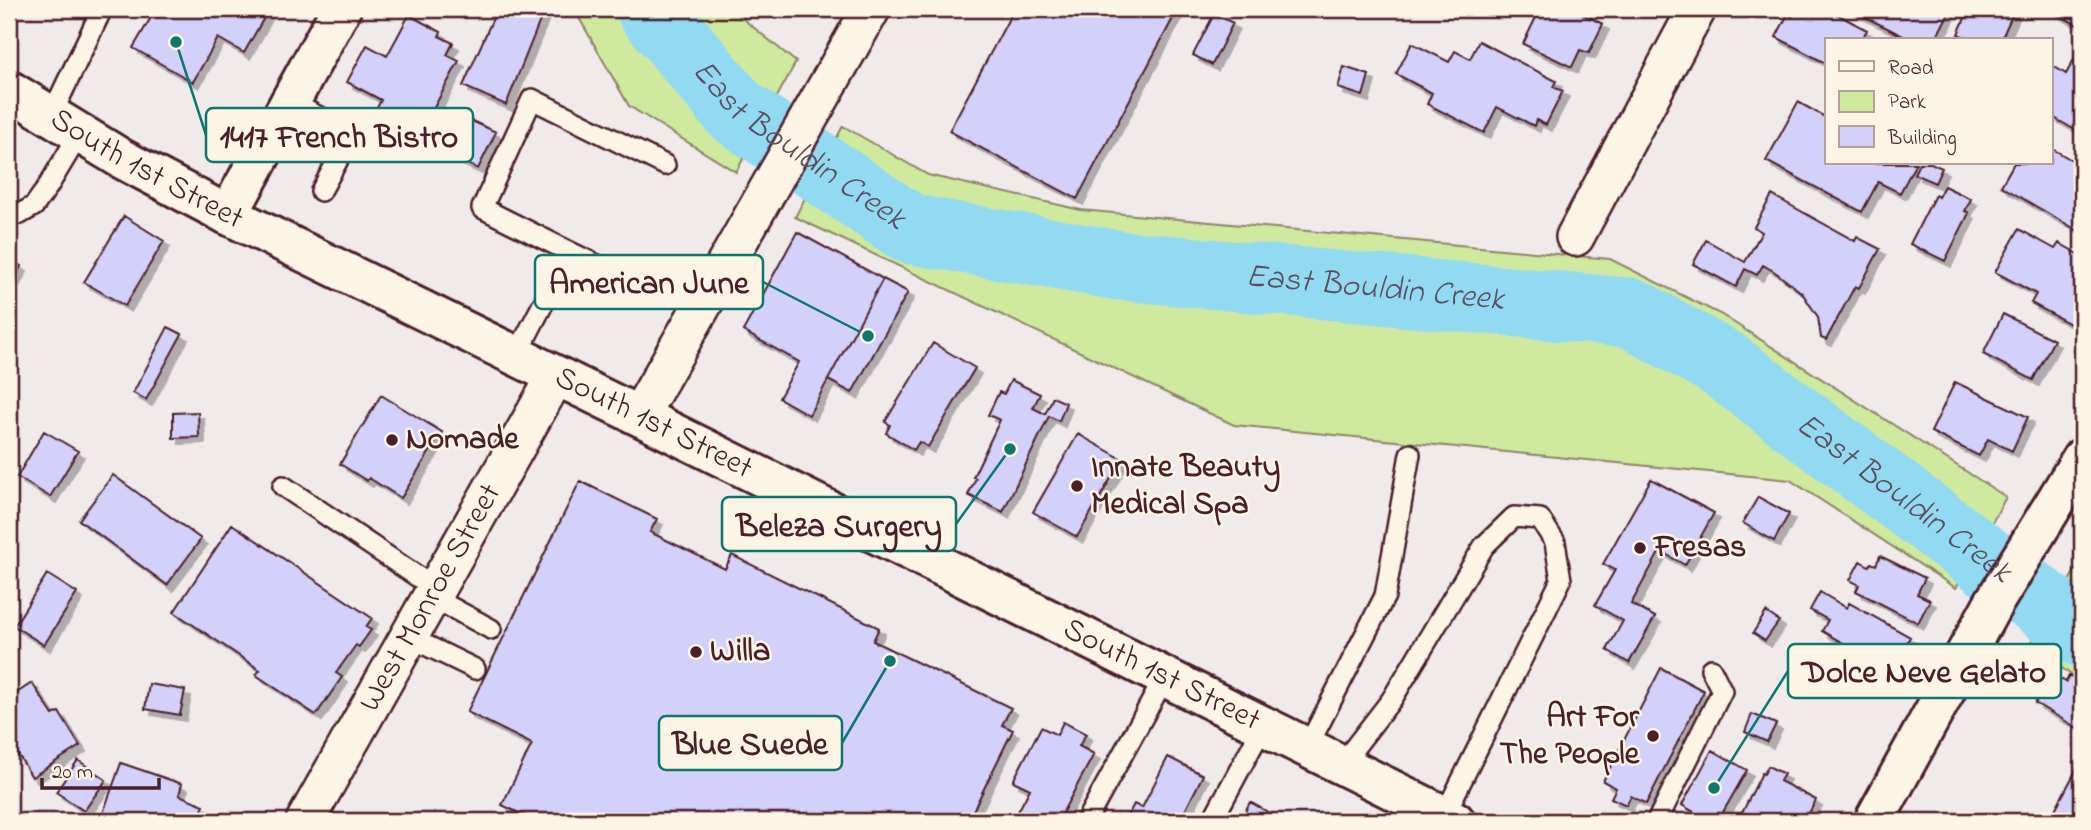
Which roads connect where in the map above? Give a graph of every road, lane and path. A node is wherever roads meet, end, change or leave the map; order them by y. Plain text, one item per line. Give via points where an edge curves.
1 (102, 9) edge
2 (341, 9) edge
3 (871, 9) edge
4 (1696, 9) edge
5 (9, 90) edge
6 (290, 102) junction
7 (65, 124) junction
8 (665, 164) dead end
9 (321, 191) dead end
10 (9, 210) edge
11 (228, 215) junction
12 (1575, 237) dead end
13 (570, 251) junction
14 (624, 278) dead end
15 (516, 356) junction
16 (556, 376) junction
17 (639, 416) junction
18 (1410, 454) dead end
19 (2082, 458) edge
20 (283, 486) dead end
21 (434, 593) junction
22 (491, 629) dead end
23 (409, 637) junction
24 (474, 668) dead end
25 (1711, 669) dead end
26 (1165, 677) junction
27 (1263, 726) junction
28 (1307, 748) junction
29 (1341, 765) junction
30 (1450, 819) edge
31 (306, 821) edge
32 (1086, 821) edge
33 (1212, 821) edge
34 (1657, 821) edge
35 (1874, 821) edge

1 - 7 lane
2 - 6 main road
3 - 17 street
4 - 12 street
5 - 7 main road, South 1st Street
6 - 9 lane via 352,134
6 - 11 main road
7 - 10 lane via 47,188 34,206 20,214
7 - 11 main road, South 1st Street
8 - 13 lane via 532,99 482,208
11 - 15 main road, South 1st Street
13 - 14 lane
13 - 15 lane
15 - 16 main road, South 1st Street
16 - 17 main road, South 1st Street
16 - 21 street, West Monroe Street
17 - 26 main road, South 1st Street
18 - 28 lane via 1385,596
19 - 35 main road via 1993,604
20 - 21 lane
21 - 22 lane
21 - 23 street, West Monroe Street
23 - 24 lane
23 - 31 street, West Monroe Street
25 - 34 lane via 1722,691
26 - 27 main road, South 1st Street
26 - 32 lane
27 - 28 main road, South 1st Street
27 - 33 lane
28 - 29 main road, South 1st Street
29 - 30 main road, South 1st Street
29 - 30 lane via 1392,698 1484,546 1514,517 1540,519 1555,542 1561,580

